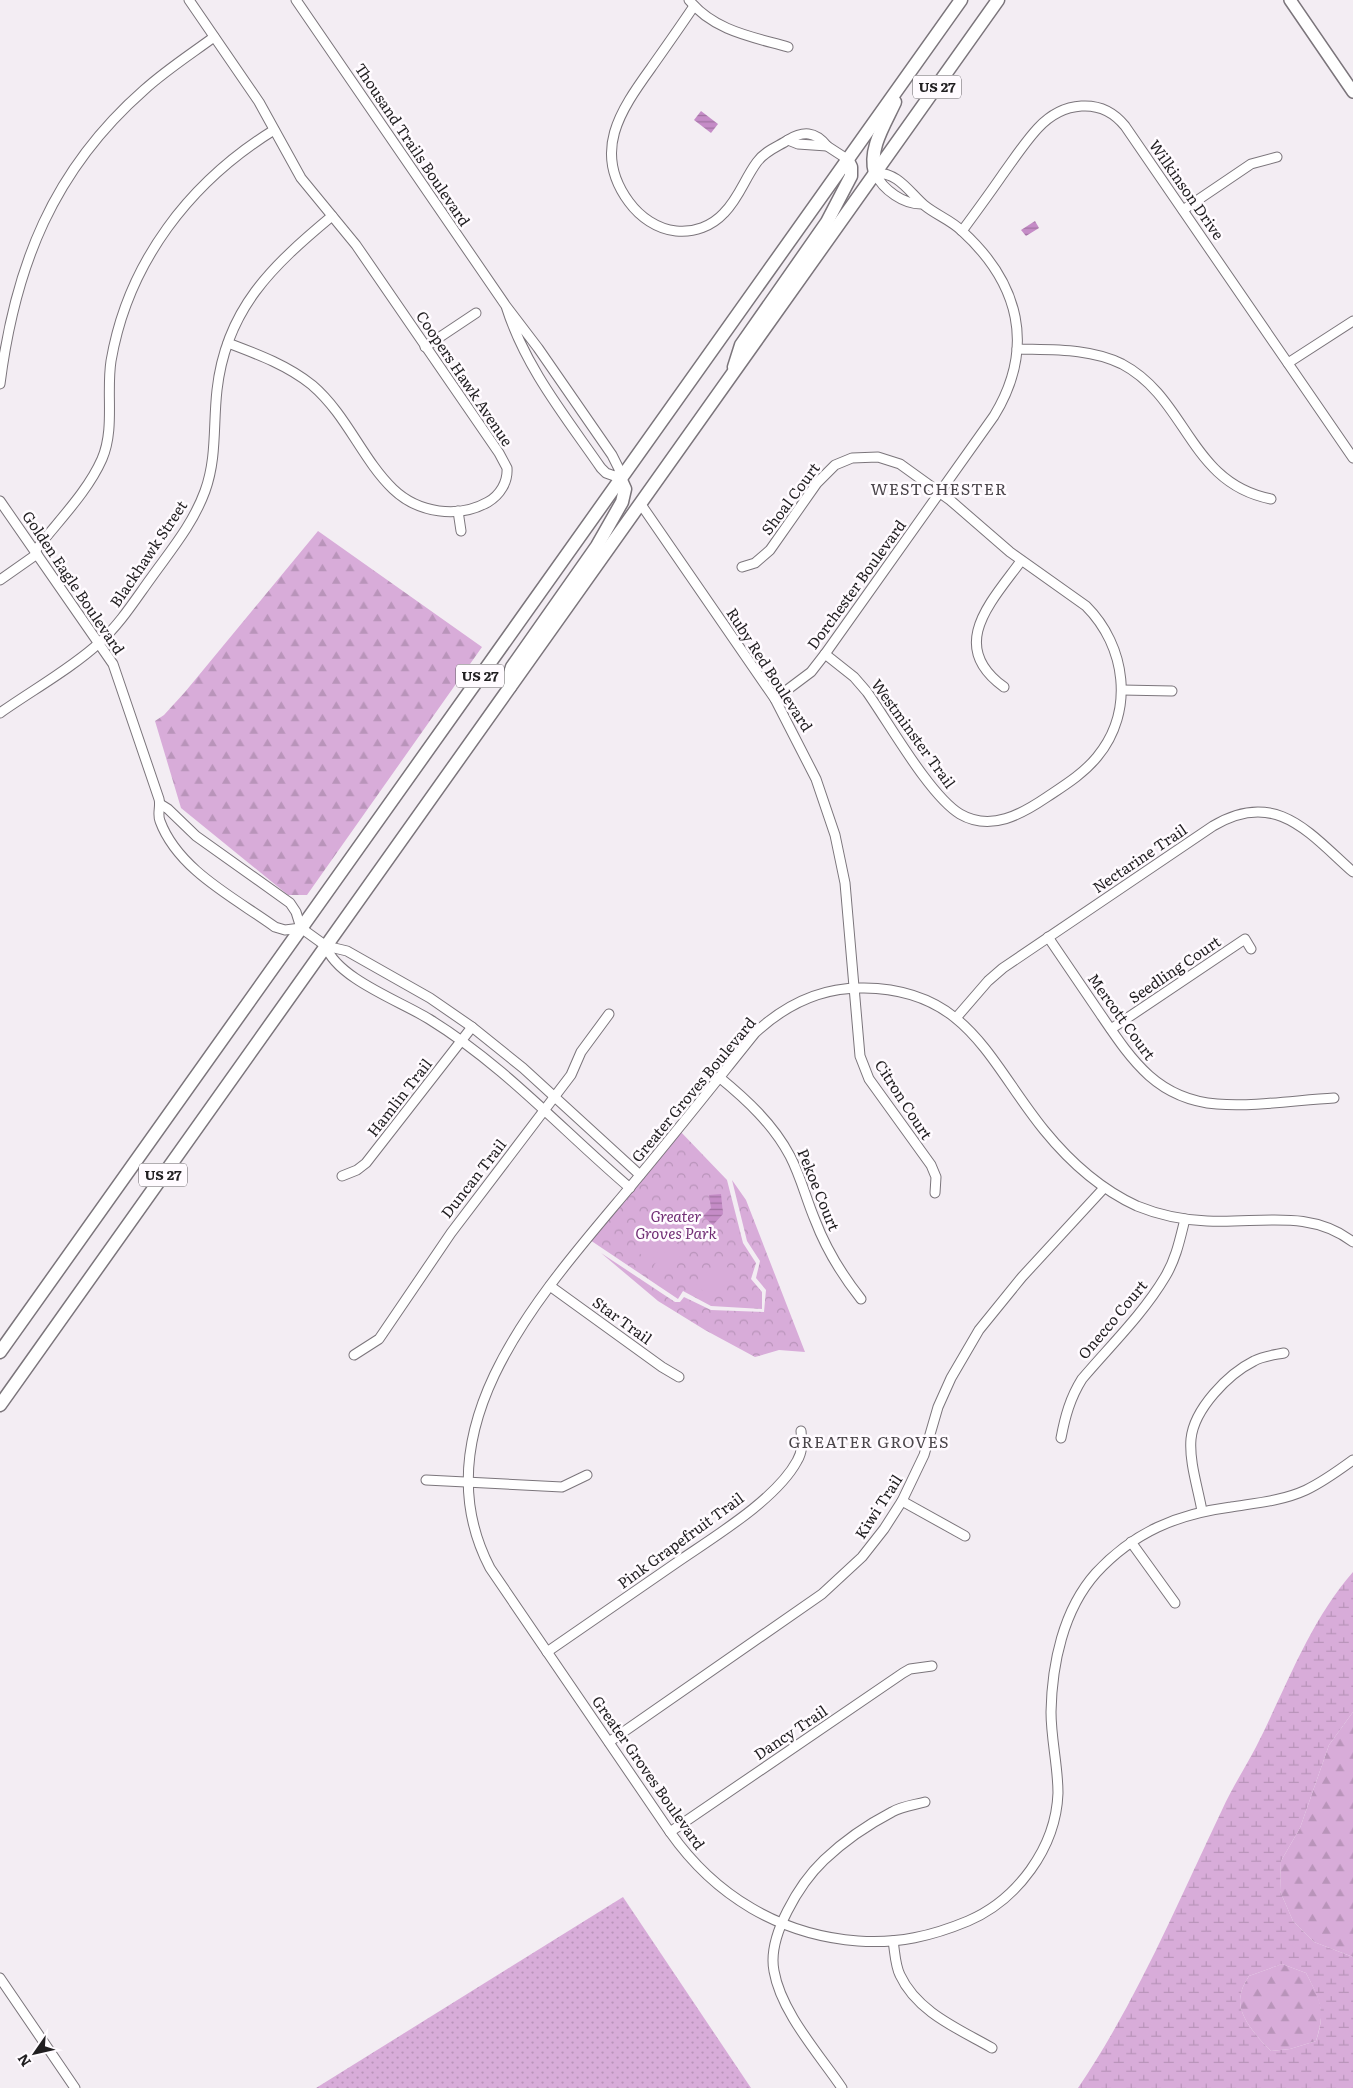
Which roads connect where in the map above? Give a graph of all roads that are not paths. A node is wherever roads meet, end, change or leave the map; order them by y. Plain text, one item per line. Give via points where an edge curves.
1 (189, 0) edge
2 (296, 0) edge
3 (961, 0) edge
4 (998, 0) edge
5 (1290, 0) edge
6 (692, 3) edge
7 (214, 37) junction
8 (788, 47) dead end
9 (905, 79) junction
10 (1353, 92) edge
11 (274, 130) junction
12 (1277, 157) dead end
13 (847, 159) junction
14 (875, 173) junction
15 (923, 204) junction
16 (1183, 210) junction
17 (332, 216) junction
18 (962, 231) junction
19 (506, 306) junction
20 (476, 313) dead end
21 (1353, 321) edge
22 (228, 343) junction
23 (426, 347) junction
24 (1017, 348) junction
25 (1288, 363) junction
26 (734, 372) junction
27 (0, 384) edge
28 (581, 410) junction
29 (567, 420) junction
30 (866, 457) joint
31 (1353, 458) edge
32 (620, 478) junction
33 (939, 493) junction
34 (1271, 499) dead end
35 (0, 500) edge
36 (640, 503) junction
37 (458, 511) junction
38 (461, 531) dead end
39 (36, 553) junction
40 (1021, 561) junction
41 (742, 567) dead end
42 (0, 580) edge
43 (99, 643) junction
44 (826, 654) junction
45 (510, 687) junction
46 (1004, 687) dead end
47 (1122, 690) junction
48 (1172, 691) dead end
49 (775, 699) junction
50 (0, 712) edge
51 (160, 804) junction
52 (1353, 872) edge
53 (301, 928) junction
54 (1048, 937) junction
55 (326, 946) junction
56 (1251, 948) dead end
57 (854, 988) junction
58 (609, 1014) dead end
59 (956, 1018) junction
60 (472, 1027) junction
61 (1111, 1030) junction
62 (462, 1040) junction
63 (719, 1077) junction
64 (555, 1098) junction
65 (1334, 1098) dead end
66 (544, 1111) junction
67 (640, 1175) junction
68 (342, 1176) dead end
69 (630, 1188) junction
70 (1104, 1188) junction
71 (936, 1193) dead end
72 (1185, 1219) junction
73 (1353, 1242) edge
74 (550, 1286) junction
75 (860, 1299) dead end
76 (0, 1352) edge
77 (1284, 1353) dead end
78 (354, 1355) dead end
79 (679, 1377) dead end
80 (0, 1405) edge
81 (801, 1431) dead end
82 (1061, 1438) dead end
83 (1353, 1460) edge
84 (587, 1475) dead end
85 (426, 1480) dead end
86 (467, 1483) junction
87 (902, 1501) junction
88 (1202, 1511) junction
89 (965, 1536) dead end
90 (1131, 1542) junction
91 (1175, 1603) dead end
92 (547, 1652) junction
93 (932, 1666) dead end
94 (609, 1742) junction
95 (925, 1802) dead end
96 (670, 1832) junction
97 (781, 1924) junction
98 (893, 1942) junction
99 (0, 1978) edge
100 (992, 2048) dead end
101 (75, 2088) edge
102 (842, 2088) edge

1 - 7 street, Coopers Hawk Avenue
2 - 19 street, Thousand Trails Boulevard
3 - 9 highway, US 27
4 - 14 highway, US 27
5 - 10 main road
6 - 8 street via 712,21 727,29
6 - 13 street via 629,99 612,140 615,174 625,197 643,217 659,227 682,231 704,227 717,220 729,208 763,156 797,134 815,134
7 - 11 street, Coopers Hawk Avenue via 259,102
7 - 27 street via 145,89 100,134 54,202 28,258 11,314
9 - 13 highway, US 27
9 - 14 highway via 874,151 872,164
11 - 17 street, Coopers Hawk Avenue via 301,178
11 - 39 street via 231,159 192,196 159,238 127,306 114,349 108,436 101,460
12 - 16 street via 1251,164
13 - 26 highway via 852,171 849,182 823,230 741,345
13 - 32 highway, US 27
14 - 15 street, Dorchester Boulevard via 894,178 916,194
14 - 15 street via 883,186 903,200
14 - 26 highway, US 27
15 - 18 street, Dorchester Boulevard
16 - 18 street, Wilkinson Drive via 1119,118 1102,108 1080,105 1057,113 1038,128
16 - 25 street, Wilkinson Drive
17 - 22 street, Blackhawk Street via 263,279 243,308
17 - 23 street, Coopers Hawk Avenue via 356,245
18 - 24 street, Dorchester Boulevard via 992,263 1007,288 1016,320
19 - 28 street, Thousand Trails Boulevard
19 - 29 street, Thousand Trails Boulevard via 525,355
20 - 23 street
21 - 25 street
22 - 37 street, Coopers Hawk Avenue via 282,365 317,390 399,494 428,509
22 - 43 street, Blackhawk Street via 217,392 212,465 201,500 173,548 124,617
23 - 37 street, Coopers Hawk Avenue via 507,468 506,481 495,497 480,506
24 - 33 street, Dorchester Boulevard via 1012,378 1002,401
24 - 34 street via 1087,353 1128,368 1160,395 1215,472 1238,488
25 - 31 street, Wilkinson Drive
26 - 36 highway, US 27
28 - 29 street
28 - 32 street, Thousand Trails Boulevard via 617,462
29 - 32 street, Thousand Trails Boulevard via 600,468
30 - 33 street, Westminster Trail via 900,464
30 - 41 street, Shoal Court via 843,461 825,474 770,550 755,563
32 - 45 highway via 625,489 622,502 595,551 512,667
32 - 53 highway, US 27
33 - 40 street, Westminster Trail
33 - 44 street, Dorchester Boulevard
35 - 39 street, Golden Eagle Boulevard
36 - 45 highway, US 27
36 - 49 street, Ruby Red Boulevard
37 - 38 street
39 - 42 street
39 - 43 street, Golden Eagle Boulevard
40 - 46 street via 984,612 976,635 976,648 983,667
40 - 47 street, Westminster Trail via 1096,616 1114,645
43 - 50 street, Blackhawk Street
43 - 51 street, Golden Eagle Boulevard via 119,678
44 - 47 street, Westminster Trail via 867,692 936,792 960,814 977,821 998,821 1022,814 1086,769 1113,731
44 - 49 street, Dorchester Boulevard via 810,672
45 - 55 highway, US 27
47 - 48 street
49 - 57 street, Ruby Red Boulevard via 816,779 835,835 846,892
51 - 53 street via 196,836 290,903
51 - 53 street, Golden Eagle Boulevard via 160,822 192,867 275,927 285,930
52 - 54 street, Nectarine Trail via 1297,822 1266,813 1241,814 1213,826
53 - 55 street, Greater Groves Boulevard
53 - 76 highway, US 27
54 - 59 street, Nectarine Trail via 988,981
54 - 61 street, Mercott Court
55 - 60 street, Greater Groves Boulevard via 347,951 430,998
55 - 62 street, Greater Groves Boulevard via 337,965
55 - 80 highway, US 27
56 - 61 street, Seedling Court via 1245,939
57 - 59 street, Greater Groves Boulevard via 905,993
57 - 63 street, Greater Groves Boulevard via 803,1000 785,1009 755,1033
57 - 71 street, Citron Court via 858,1047 863,1064 869,1078 931,1165 936,1177
58 - 64 street, Duncan Trail via 581,1052 572,1075
59 - 70 street, Greater Groves Boulevard via 986,1048 1058,1147
60 - 62 street, Hamlin Trail
60 - 64 street, Greater Groves Boulevard
61 - 65 street, Mercott Court via 1141,1070 1183,1097 1226,1104
62 - 66 street, Greater Groves Boulevard
62 - 68 street, Hamlin Trail via 366,1163
63 - 67 street, Greater Groves Boulevard
63 - 75 street, Pekoe Court via 756,1110 783,1144 800,1176 824,1241
64 - 66 street, Duncan Trail
64 - 67 street, Greater Groves Boulevard
66 - 69 street, Greater Groves Boulevard
66 - 78 street, Duncan Trail via 451,1233 379,1339
67 - 69 street, Greater Groves Boulevard
69 - 74 street, Greater Groves Boulevard via 566,1262
70 - 72 street, Greater Groves Boulevard via 1139,1206
70 - 87 street, Kiwi Trail via 994,1311 964,1354 938,1407 924,1455
72 - 73 street, Greater Groves Boulevard via 1224,1222 1292,1219 1327,1228
72 - 82 street, Onecco Court via 1165,1277 1074,1391
74 - 79 street, Star Trail
74 - 86 street, Greater Groves Boulevard via 506,1354 478,1415 470,1448
77 - 88 street via 1265,1356 1246,1366 1211,1397 1197,1417 1190,1449
81 - 92 street, Pink Grapefruit Trail via 802,1445 797,1461 761,1501
83 - 88 street, Greater Groves Boulevard via 1304,1491 1260,1503
84 - 86 street via 562,1487
85 - 86 street
86 - 92 street, Greater Groves Boulevard via 471,1516 482,1551
87 - 89 street
87 - 94 street, Kiwi Trail via 862,1556 822,1594
88 - 90 street, Greater Groves Boulevard via 1176,1518
90 - 91 street
90 - 98 street, Greater Groves Boulevard via 1085,1587 1061,1641 1051,1714 1058,1795 1052,1826 1039,1856 1016,1888 992,1908 950,1928 920,1938
92 - 94 street, Greater Groves Boulevard
93 - 96 street, Dancy Trail via 903,1673
94 - 96 street, Greater Groves Boulevard
95 - 97 street via 893,1811 825,1859 804,1885
96 - 97 street, Greater Groves Boulevard via 718,1886 745,1906
97 - 98 street, Greater Groves Boulevard via 844,1940
97 - 102 street via 773,1960 778,1988 788,2009
98 - 100 street via 900,1975 915,1998 937,2016
99 - 101 street

